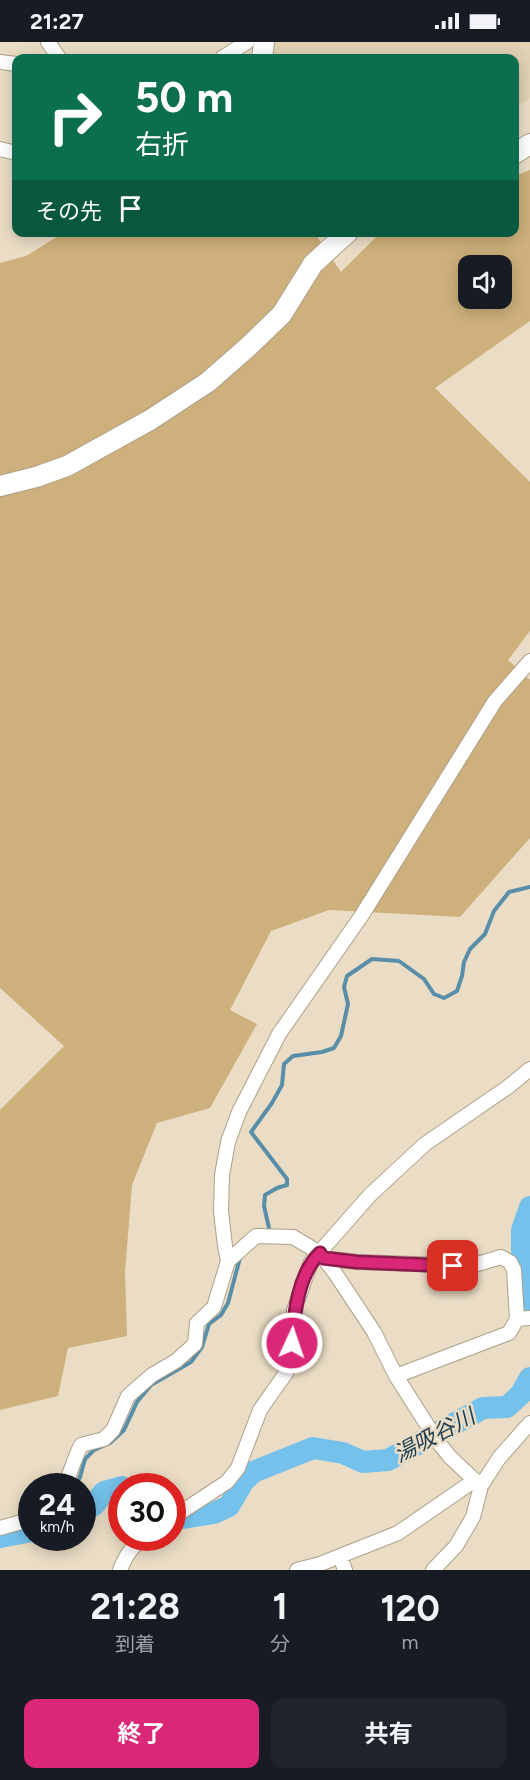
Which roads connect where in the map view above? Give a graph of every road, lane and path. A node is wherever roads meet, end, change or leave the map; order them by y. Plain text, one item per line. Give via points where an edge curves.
1 (247, 42) edge
2 (228, 54) edge
3 (341, 237) edge
4 (0, 486) edge
5 (530, 661) edge
6 (530, 1069) edge
7 (322, 1255) junction
8 (228, 1261) junction
9 (524, 1318) edge
10 (396, 1376) junction
11 (530, 1423) edge
12 (71, 1473) edge
13 (478, 1483) junction
14 (186, 1509) edge
15 (18, 1523) edge
16 (0, 1528) edge
17 (131, 1551) edge
18 (340, 1556) junction
19 (120, 1570) edge
20 (297, 1570) edge
21 (345, 1570) edge
22 (433, 1570) edge

1 - 2 street
3 - 4 main road via 313,264 282,314 208,382 67,466
5 - 8 street via 495,701 362,915 279,1034 239,1112 222,1175 221,1211
6 - 7 street via 425,1144 370,1195
7 - 8 street via 293,1237 256,1236
7 - 9 street via 357,1262 471,1266 501,1257 514,1270
7 - 10 street via 374,1332
7 - 14 street via 310,1262 294,1310 292,1359 260,1410 238,1468 226,1482
8 - 12 street via 214,1307 197,1323 195,1344 128,1396 113,1430 104,1439 81,1445
9 - 10 street via 509,1333
10 - 13 street via 434,1437
11 - 13 street
13 - 18 street via 398,1533
13 - 22 street via 473,1517 456,1546
15 - 16 street
17 - 19 street
18 - 20 street
18 - 21 street

